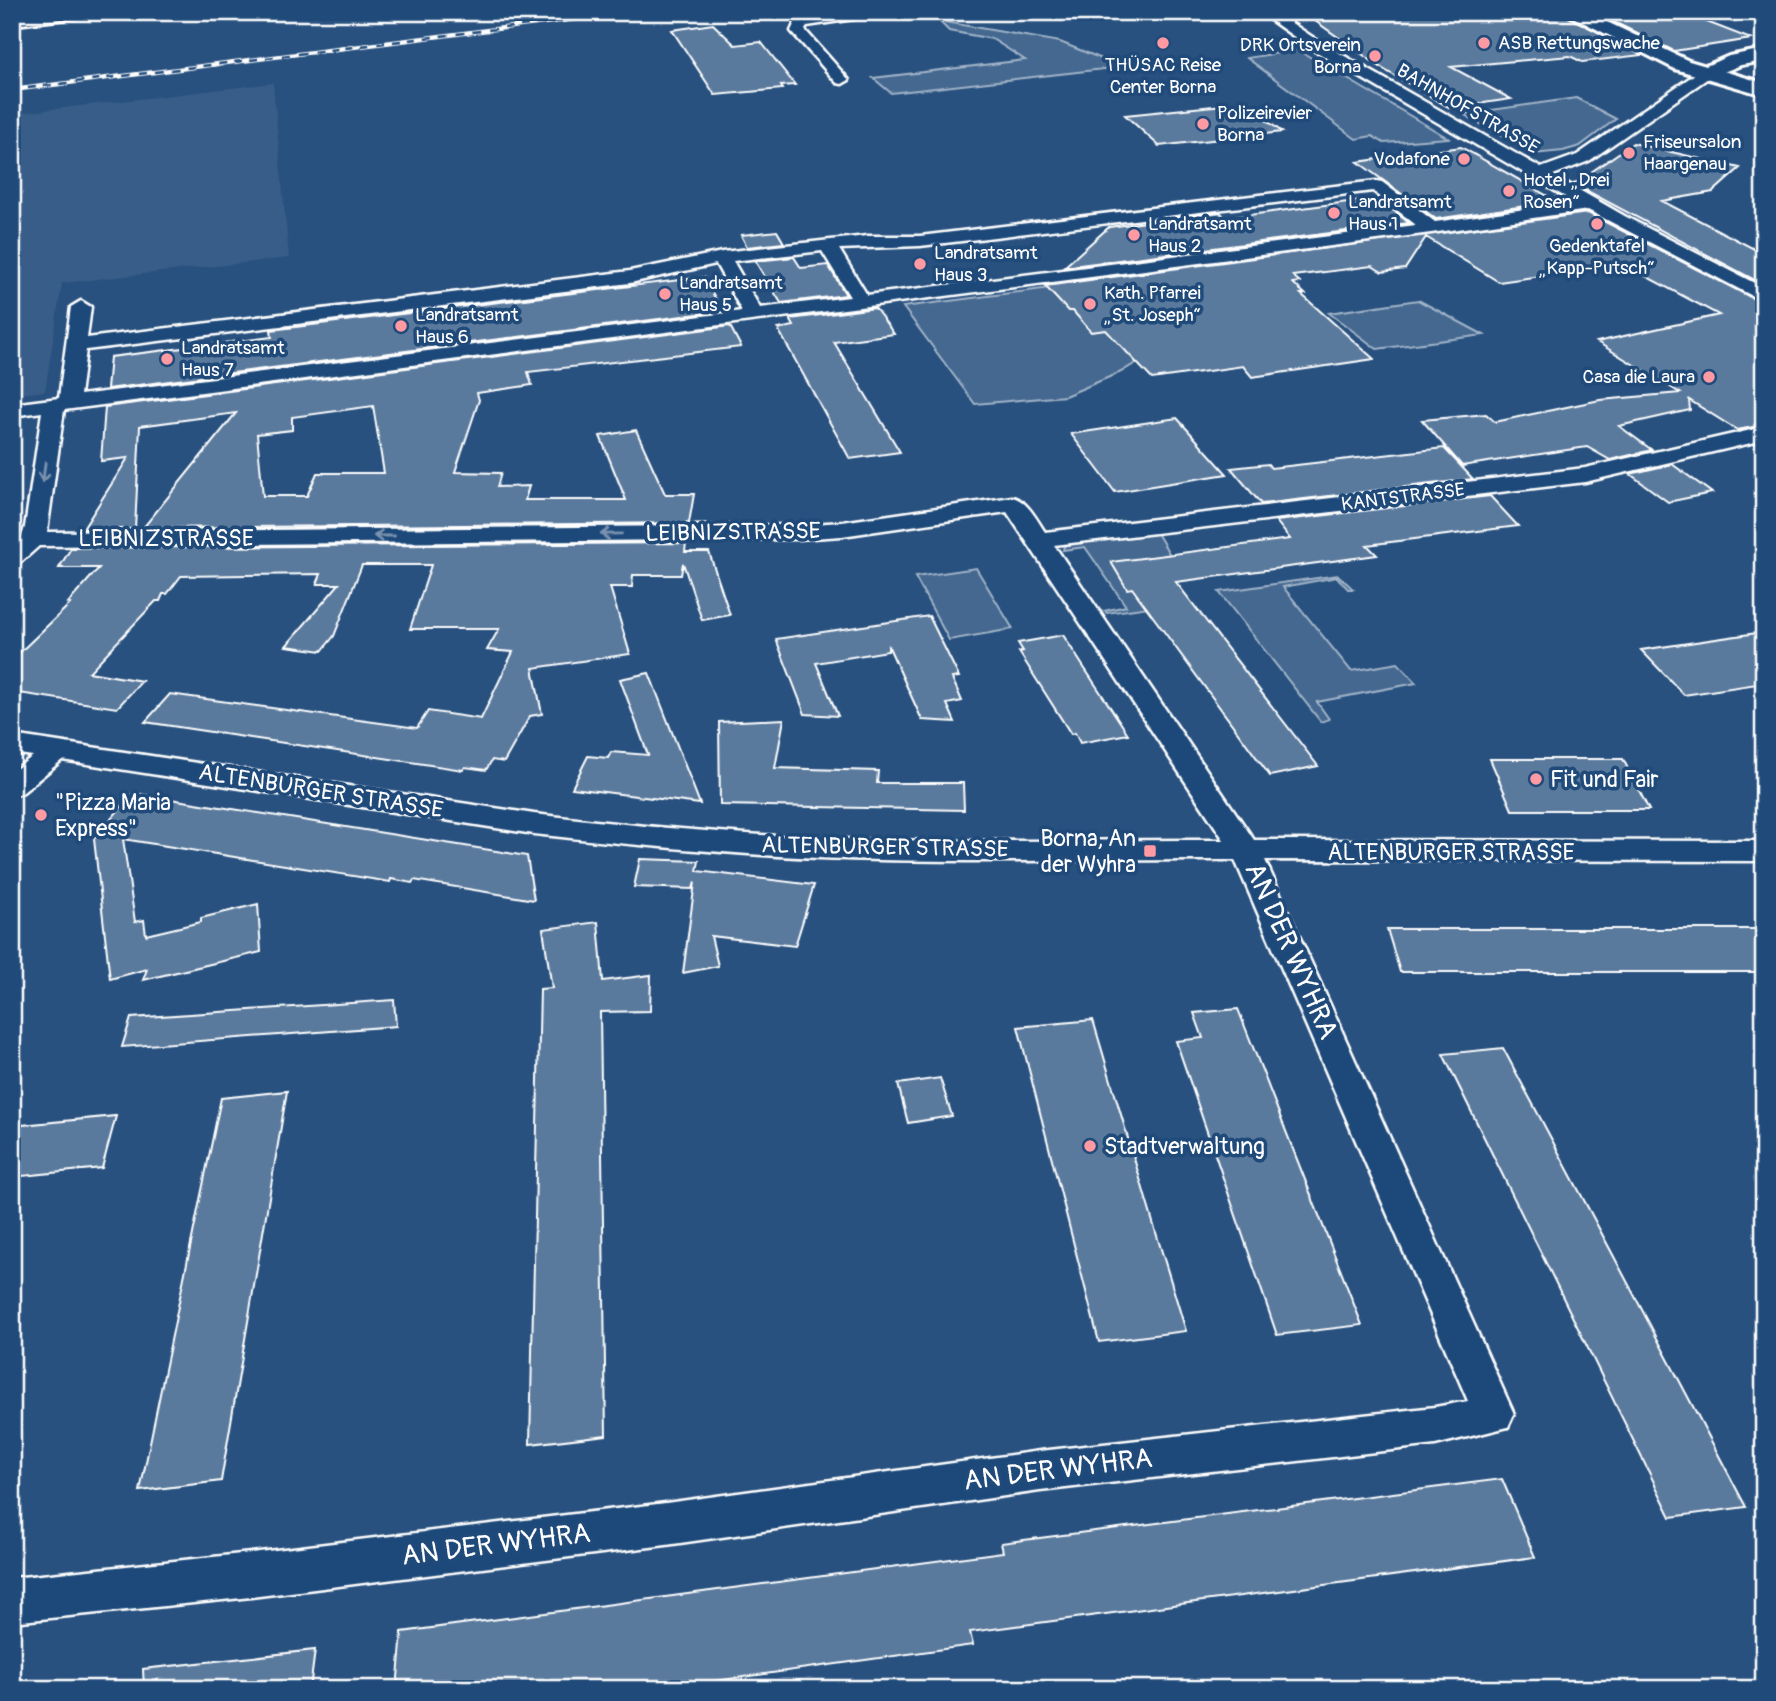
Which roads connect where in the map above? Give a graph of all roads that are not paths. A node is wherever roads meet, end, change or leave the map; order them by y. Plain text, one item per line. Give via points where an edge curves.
1 (78, 12) edge
2 (874, 12) edge
3 (1266, 12) edge
4 (1572, 12) edge
5 (810, 16) edge
6 (12, 20) edge
7 (1764, 55) edge
8 (1706, 73) junction
9 (842, 80) dead end
10 (1764, 89) edge
11 (1541, 174) junction
12 (1593, 204) junction
13 (1431, 228) junction
14 (827, 245) junction
15 (722, 257) junction
16 (1764, 296) edge
17 (862, 301) junction
18 (81, 307) dead end
19 (754, 315) junction
20 (76, 345) junction
21 (62, 403) junction
22 (12, 410) edge
23 (1764, 433) edge
24 (33, 539) junction
25 (1038, 540) junction
26 (12, 557) edge
27 (12, 744) edge
28 (56, 751) junction
29 (12, 787) edge
30 (1246, 851) junction
31 (1764, 851) edge
32 (12, 1600) edge

1 - 6 main road
2 - 5 street
3 - 11 street, BAHNHOFSTRASSE via 1315,45
4 - 8 main road
5 - 9 street via 798,31
7 - 8 main road via 1736,60
8 - 10 main road
8 - 11 street via 1583,158
11 - 12 street, BAHNHOFSTRASSE
12 - 13 street
12 - 16 street, BAHNHOFSTRASSE
13 - 14 street via 1376,186 948,238
13 - 17 street
14 - 15 street
14 - 17 street
15 - 19 street
15 - 20 street via 630,277
17 - 19 street
18 - 20 street
19 - 21 street
20 - 21 street
21 - 22 street
21 -> 24 street
23 - 25 street, KANTSTRASSE via 1585,475
25 -> 24 street, LEIBNIZSTRASSE via 1012,504 842,529
24 - 26 street
25 - 30 street, LEIBNIZSTRASSE
27 - 28 street, ALTENBURGER STRASSE
28 - 29 street
28 - 30 street, ALTENBURGER STRASSE via 609,833 792,846
30 - 31 street, ALTENBURGER STRASSE
30 - 32 street, AN DER WYHRA via 1494,1414 1435,1426 1040,1471 652,1526

